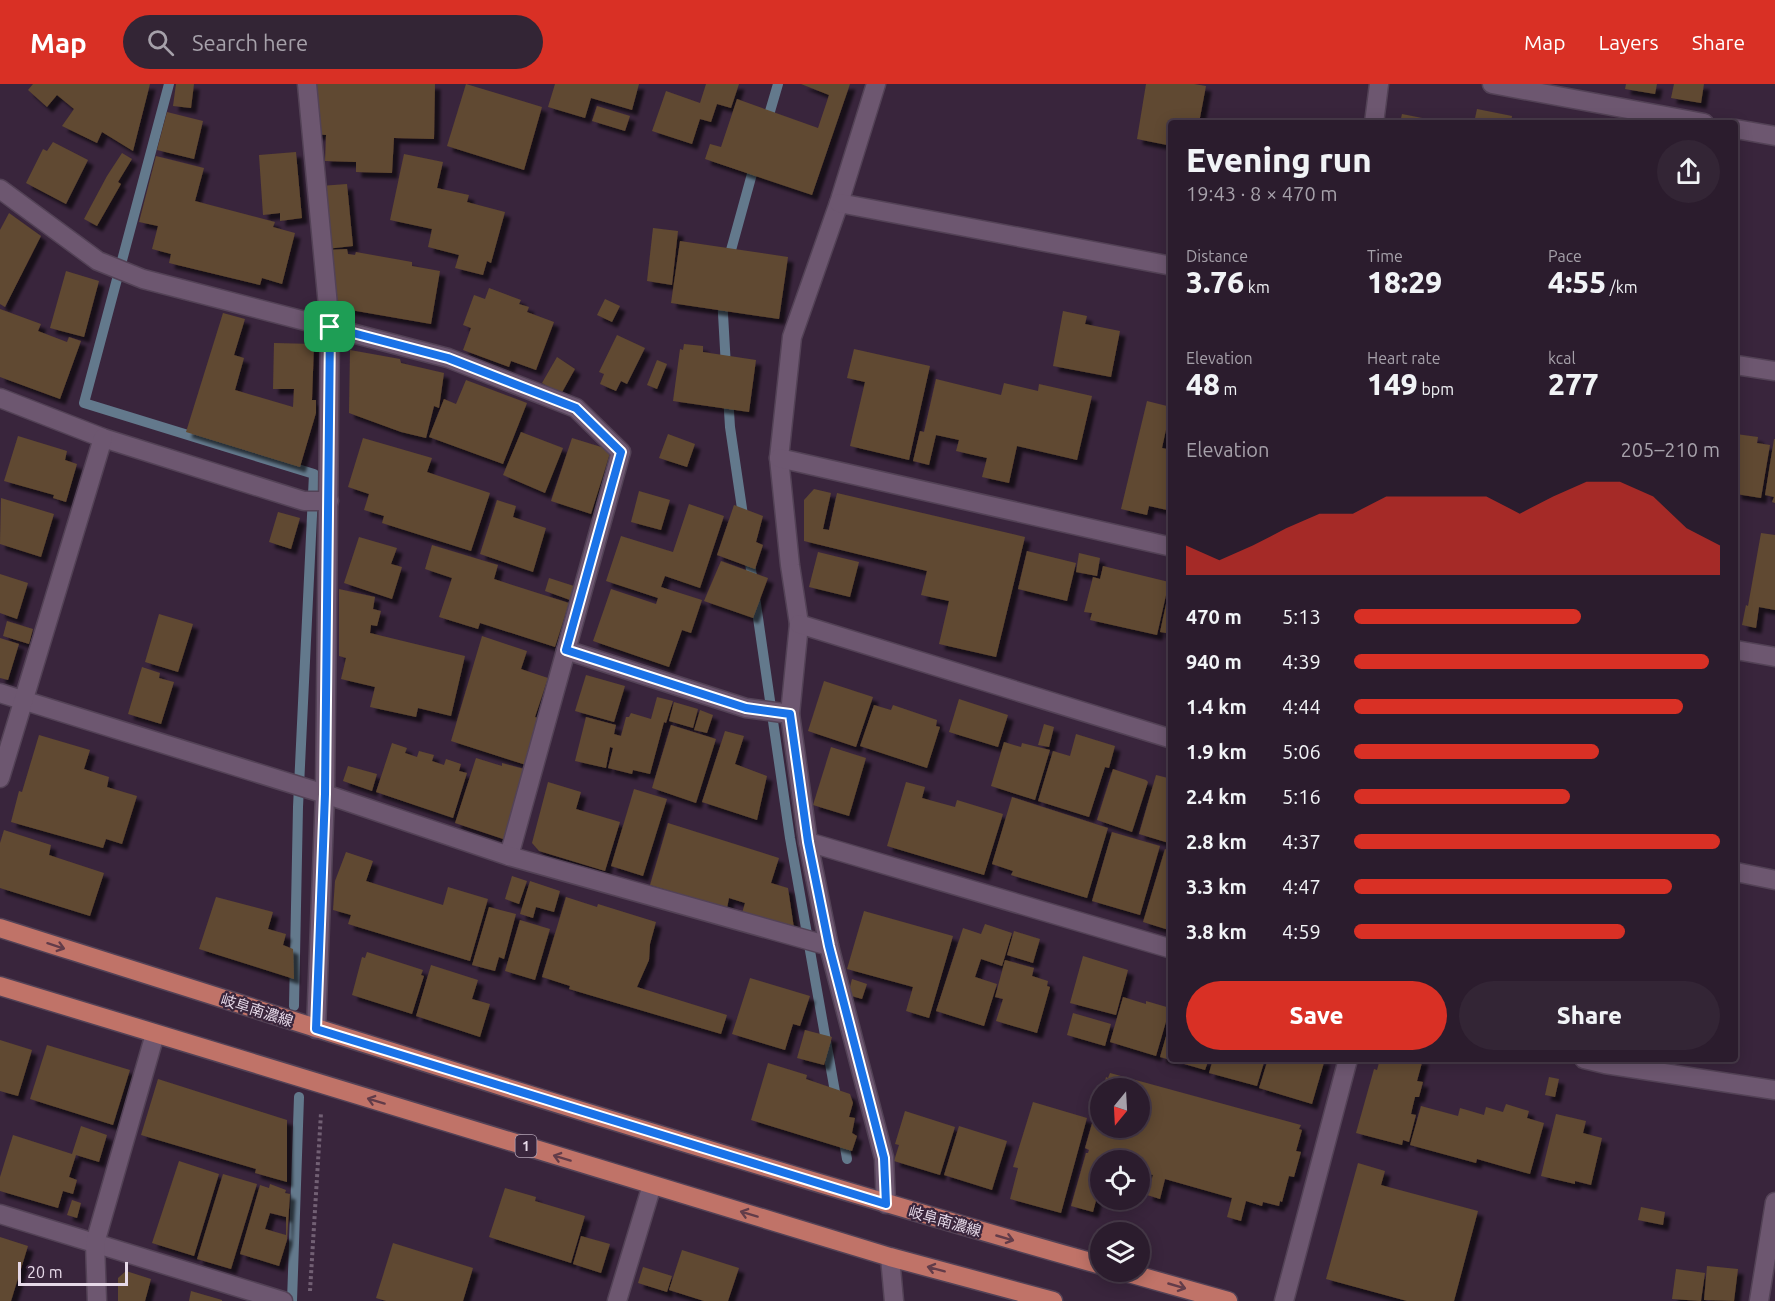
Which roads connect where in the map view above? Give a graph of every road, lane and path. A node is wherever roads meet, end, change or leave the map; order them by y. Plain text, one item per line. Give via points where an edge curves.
1 (307, 84) edge
2 (876, 84) edge
3 (1379, 84) edge
4 (1492, 84) edge
5 (1374, 120) edge
6 (1688, 120) edge
7 (1738, 129) edge
8 (1775, 136) edge
9 (0, 189) edge
10 (839, 203) junction
11 (1168, 265) edge
12 (330, 327) junction
13 (1738, 365) edge
14 (1775, 371) edge
15 (0, 398) edge
16 (103, 438) junction
17 (779, 458) junction
18 (329, 501) junction
19 (1168, 546) edge
20 (799, 624) junction
21 (566, 650) junction
22 (1738, 650) edge
23 (1775, 657) edge
24 (0, 693) edge
25 (24, 700) junction
26 (790, 714) junction
27 (1168, 738) edge
28 (0, 778) edge
29 (325, 794) junction
30 (808, 842) junction
31 (509, 856) junction
32 (1738, 872) edge
33 (1775, 880) edge
34 (0, 928) edge
35 (829, 946) junction
36 (1168, 948) edge
37 (0, 986) edge
38 (316, 1029) junction
39 (155, 1034) junction
40 (1347, 1062) edge
41 (1597, 1062) edge
42 (323, 1085) junction
43 (1775, 1090) edge
44 (652, 1185) junction
45 (1775, 1202) edge
46 (886, 1204) junction
47 (0, 1214) edge
48 (95, 1243) junction
49 (890, 1257) junction
50 (1090, 1262) edge
51 (1150, 1279) edge
52 (97, 1301) edge
53 (283, 1301) edge
54 (310, 1301) edge
55 (616, 1301) edge
56 (894, 1301) edge
57 (1053, 1301) edge
58 (1228, 1301) edge
59 (1284, 1301) edge
60 (1759, 1301) edge

1 - 12 street
2 - 10 street
3 - 5 street
4 - 6 street
7 - 8 street
9 - 12 street via 98,261 143,279
10 - 11 street
10 - 17 street via 792,337
12 - 18 street
12 - 21 street via 448,358 576,408 621,452
13 - 14 street
15 - 16 street
16 - 18 street via 304,501
16 - 25 street
17 - 19 street
17 - 20 street
18 - 29 street
20 - 26 street
20 - 27 street
21 - 26 street via 746,708
21 - 31 street
22 - 23 street
24 - 25 street
25 - 28 street
25 - 29 street
26 - 30 street
29 - 31 street
29 - 38 street
30 - 35 street
30 - 36 street
31 - 35 street
32 - 33 street
34 -> 38 main road, 岐阜南濃線
35 - 46 street via 884,1158
37 - 39 main road, 1
38 - 46 main road, 岐阜南濃線
39 - 42 main road, 1
39 - 48 street
40 - 59 street
41 - 43 street
44 -> 42 main road, 1
42 - 54 path
49 -> 44 main road, 1
44 - 55 street
45 - 60 street
46 -> 50 main road, 岐阜南濃線
47 - 48 street
48 - 52 street
48 - 53 street
49 - 56 street
57 -> 49 main road, 1
51 -> 58 main road

